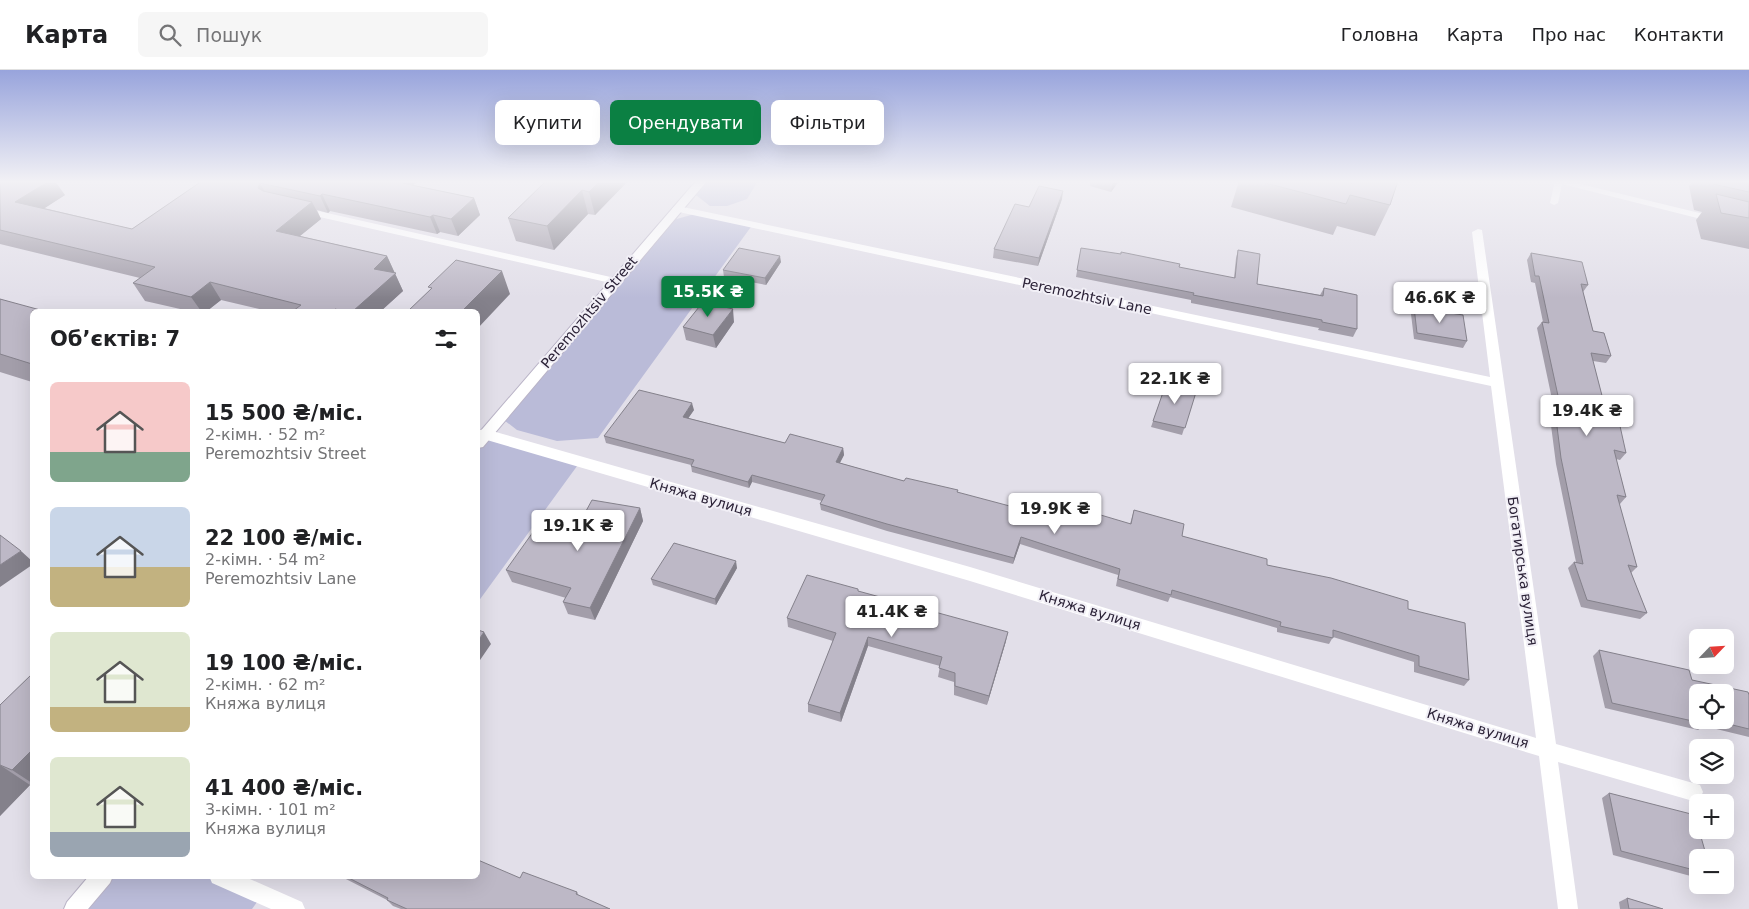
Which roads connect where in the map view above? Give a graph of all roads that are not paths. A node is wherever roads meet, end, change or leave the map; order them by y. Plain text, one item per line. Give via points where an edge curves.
1 (345, 220) edge
2 (668, 220) edge
3 (730, 220) edge
4 (1718, 220) edge
5 (1721, 221) edge
6 (1478, 232) dead end
7 (615, 281) junction
8 (1496, 383) junction
9 (481, 439) edge
10 (1548, 750) junction
11 (1694, 792) dead end
12 (100, 879) edge
13 (226, 879) edge
14 (74, 909) edge
15 (295, 909) edge
16 (1568, 909) edge

1 - 7 lane
2 - 7 street, Peremozhtsiv Street
3 - 8 street, Peremozhtsiv Lane
4 - 5 lane
6 - 8 street, Богатирська вулиця
7 - 9 street, Peremozhtsiv Street
8 - 10 street, Богатирська вулиця
9 - 10 street, Княжа вулиця via 970,574
10 - 11 street, Княжа вулиця
10 - 16 street, Богатирська вулиця
12 - 14 street
13 - 15 street

